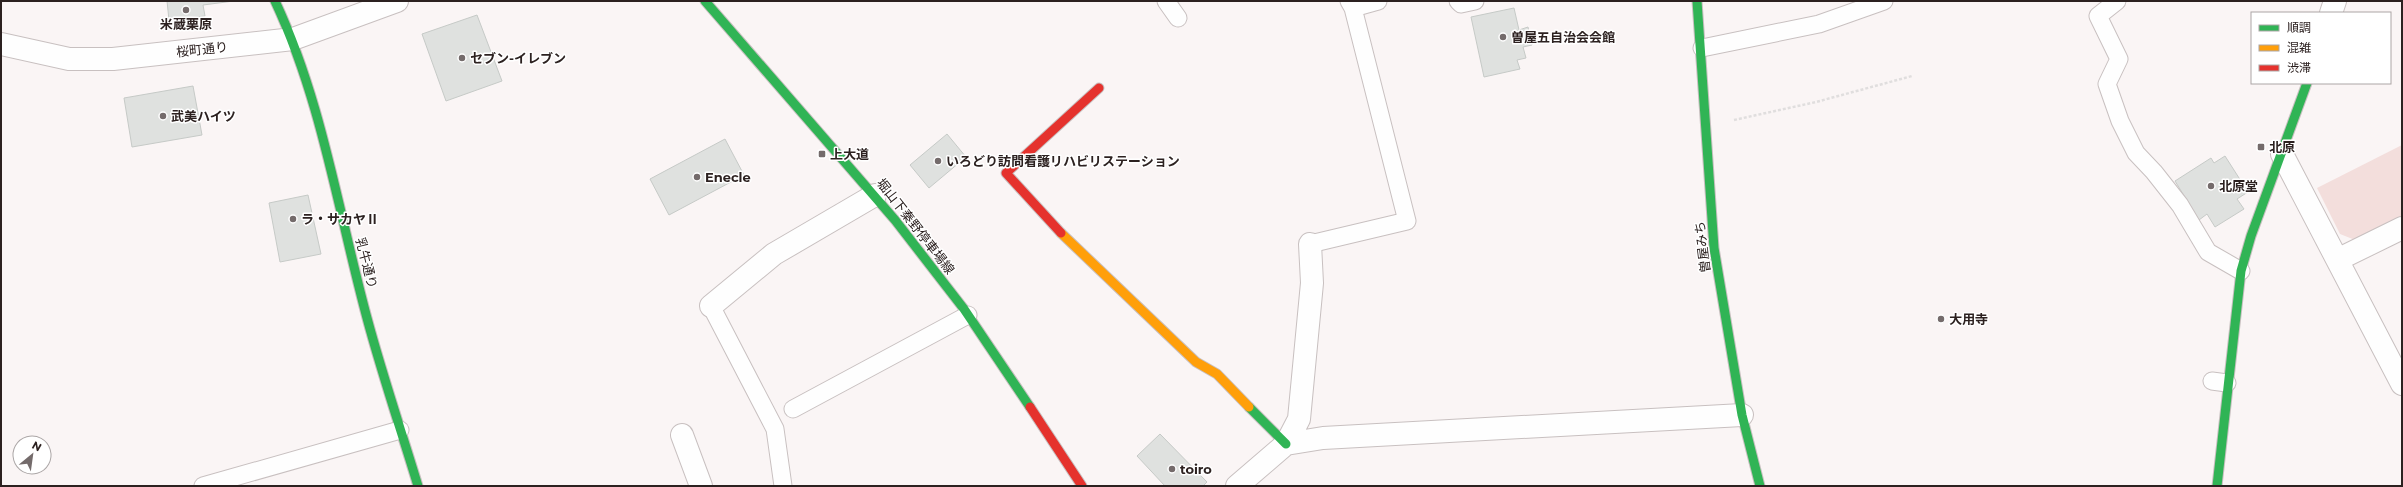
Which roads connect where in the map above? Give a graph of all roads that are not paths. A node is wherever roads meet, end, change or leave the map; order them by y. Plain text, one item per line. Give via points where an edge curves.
1 (275, 1) edge
2 (397, 1) edge
3 (705, 1) edge
4 (1166, 1) edge
5 (1378, 1) edge
6 (1458, 1) edge
7 (1475, 1) edge
8 (1697, 1) edge
9 (1884, 1) edge
10 (2117, 1) edge
11 (2335, 1) edge
12 (1351, 5) edge
13 (2331, 12) edge
14 (1178, 18) dead end
15 (293, 39) junction
16 (1, 44) edge
17 (1702, 48) junction
18 (2307, 84) edge
19 (1099, 88) dead end
20 (2282, 154) junction
21 (875, 195) junction
22 (2402, 228) edge
23 (1310, 244) joint
24 (2338, 259) junction
25 (2241, 271) junction
26 (711, 306) joint
27 (968, 315) junction
28 (2402, 384) edge
29 (793, 409) dead end
30 (1742, 415) junction
31 (400, 430) junction
32 (682, 435) dead end
33 (1286, 444) junction
34 (203, 486) edge
35 (418, 486) edge
36 (702, 486) edge
37 (783, 486) edge
38 (1082, 486) edge
39 (1237, 486) edge
40 (1760, 486) edge
41 (2217, 486) edge

1 - 15 street, 乳牛通り
2 - 15 street, 桜町通り
3 - 21 street, 堀山下秦野停車場線
4 - 14 lane
5 - 12 lane
6 - 7 lane via 1461,4
8 - 17 street, 曽屋みち
9 - 17 lane via 1819,24
10 - 25 lane via 2098,16 2119,59 2107,84 2120,121 2136,153 2180,205 2208,252
11 - 13 street
12 - 23 lane via 1407,221
15 - 16 street, 桜町通り via 113,59 69,59
15 - 31 street, 乳牛通り via 316,109 367,318
17 - 30 street, 曽屋みち via 1704,126 1714,248
18 - 20 street
19 - 33 street via 1006,173 1062,234 1196,362 1217,374
20 - 24 street
20 - 25 street via 2251,236
21 - 26 street via 774,254
21 - 27 street, 堀山下秦野停車場線
22 - 24 street
23 - 33 street via 1312,283 1299,419
24 - 28 street
25 - 41 street via 2220,382
26 - 37 lane via 775,429
27 - 29 lane
27 - 38 street, 堀山下秦野停車場線
30 - 33 street via 1331,438
30 - 40 street, 曽屋みち
31 - 34 lane
31 - 35 street, 乳牛通り
32 - 36 street
33 - 39 street

